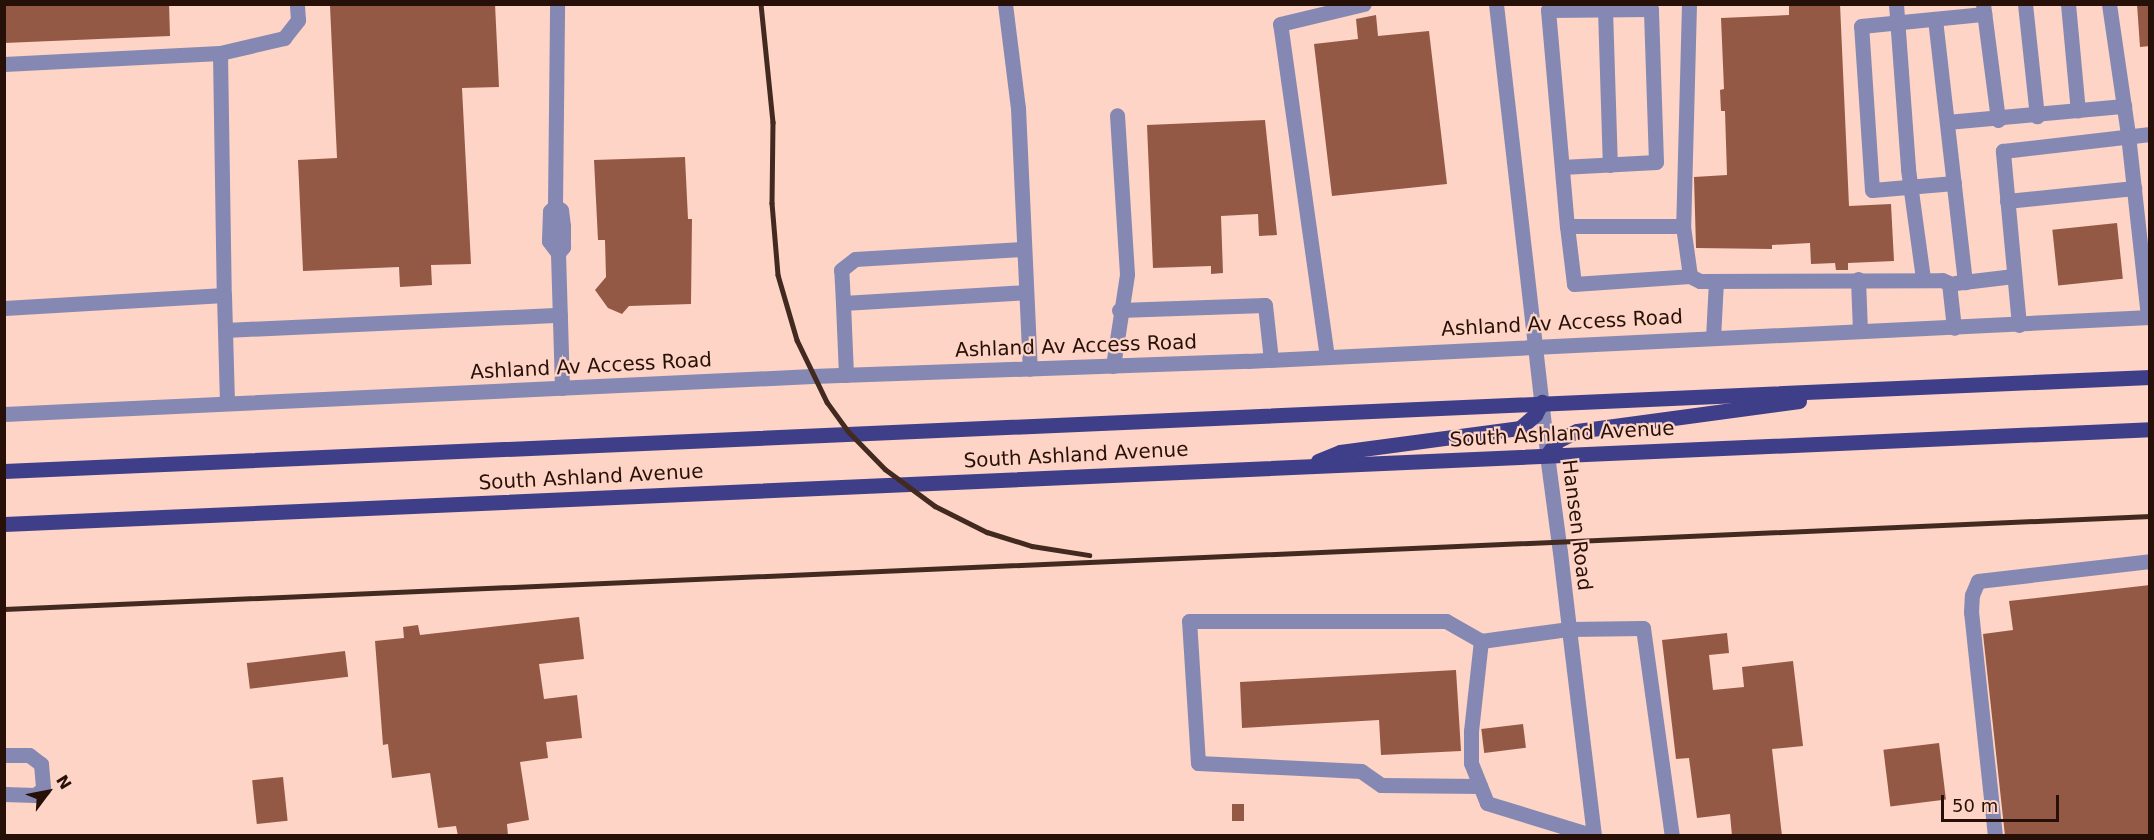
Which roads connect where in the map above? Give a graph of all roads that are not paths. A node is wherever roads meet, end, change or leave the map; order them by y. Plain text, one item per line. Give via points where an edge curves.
1 (297, 4) edge
2 (557, 4) edge
3 (1005, 4) edge
4 (1364, 4) edge
5 (1497, 4) edge
6 (1689, 4) edge
7 (1896, 4) edge
8 (2025, 4) edge
9 (2068, 4) edge
10 (2109, 4) edge
11 (1605, 9) junction
12 (1983, 9) edge
13 (1935, 19) junction
14 (1898, 23) junction
15 (219, 53) junction
16 (4, 64) edge
17 (2124, 106) junction
18 (2078, 111) junction
19 (1117, 115) dead end
20 (2037, 116) junction
21 (1998, 120) junction
22 (1947, 122) junction
23 (2128, 135) junction
24 (2150, 135) edge
25 (1610, 165) junction
26 (1562, 167) junction
27 (1954, 183) junction
28 (1910, 187) junction
29 (2134, 188) junction
30 (2007, 201) junction
31 (1567, 226) junction
32 (1683, 226) junction
33 (1024, 249) junction
34 (2146, 263) edge
35 (1690, 276) junction
36 (2014, 276) junction
37 (1858, 279) junction
38 (1923, 279) junction
39 (1716, 281) junction
40 (1965, 282) junction
41 (1949, 283) junction
42 (1026, 292) junction
43 (224, 295) junction
44 (843, 303) junction
45 (4, 308) edge
46 (1119, 310) junction
47 (560, 315) junction
48 (2149, 317) edge
49 (2019, 325) junction
50 (1954, 328) junction
51 (225, 330) junction
52 (1860, 331) junction
53 (1713, 338) junction
54 (1536, 344) junction
55 (1327, 357) junction
56 (1271, 360) junction
57 (1113, 366) junction
58 (1030, 369) junction
59 (846, 375) junction
60 (2150, 377) edge
61 (562, 388) junction
62 (1847, 391) junction
63 (1542, 402) junction
64 (227, 404) junction
65 (4, 414) edge
66 (2150, 429) edge
67 (1547, 455) junction
68 (1304, 466) junction
69 (4, 471) edge
70 (4, 524) edge
71 (2150, 561) edge
72 (1569, 629) junction
73 (1481, 641) junction
74 (4, 755) edge
75 (1480, 786) junction
76 (4, 794) edge
77 (1594, 836) edge
78 (1672, 836) edge
79 (1995, 836) edge

1 - 15 street via 298,20 284,38
2 - 47 street via 555,206 561,210 563,226 563,247 558,254
3 - 33 street via 1018,108
4 - 55 street via 1280,24
5 - 54 street, Hansen Road
6 - 32 street
7 - 14 street
8 - 20 street
9 - 18 street
10 - 17 street
11 - 25 street
11 - 25 street via 1651,9 1656,162
11 - 26 street via 1548,10
12 - 13 street
12 - 21 street
13 - 14 street
13 - 22 street
14 - 28 street
14 - 28 street via 1862,26 1872,190
15 - 16 street
15 - 43 street
17 - 18 street
17 - 23 street
18 - 20 street
19 - 46 street via 1127,274
20 - 21 street
21 - 22 street
22 - 27 street
23 - 24 street
23 - 29 street
23 - 30 street via 2003,151
25 - 26 street
26 - 31 street
27 - 28 street
27 - 40 street
28 - 38 street
29 - 30 street
29 - 34 street
30 - 36 street
31 - 32 street
31 - 35 street via 1574,284
32 - 35 street
33 - 42 street
33 - 44 street via 849,261 841,270
34 - 48 street
35 - 39 street
36 - 40 street
36 - 49 street
37 - 38 street
37 - 39 street
37 - 52 street
38 - 41 street
39 - 53 street
40 - 41 street
41 - 50 street
42 - 44 street
42 - 58 street
43 - 45 street
43 - 51 street
44 - 59 street
46 - 56 street via 1265,305
46 - 57 street
47 - 51 street
47 - 61 street
48 - 49 street, Ashland Av Access Road
49 - 50 street, Ashland Av Access Road
50 - 52 street, Ashland Av Access Road
51 - 64 street
52 - 53 street, Ashland Av Access Road
53 - 54 street, Ashland Av Access Road
54 - 55 street, Ashland Av Access Road
54 - 63 street, Hansen Road
55 - 56 street, Ashland Av Access Road
56 - 57 street, Ashland Av Access Road
57 - 58 street, Ashland Av Access Road
58 - 59 street, Ashland Av Access Road
59 - 61 street, Ashland Av Access Road
60 - 62 main road, South Ashland Avenue
61 - 64 street, Ashland Av Access Road
62 - 63 main road, South Ashland Avenue
62 - 67 main road via 1769,406 1577,431 1557,441
63 - 67 street, Hansen Road
63 - 68 main road via 1535,415 1520,428 1340,452
63 - 69 main road, South Ashland Avenue
64 - 65 street, Ashland Av Access Road
66 - 67 main road, South Ashland Avenue
67 - 68 main road, South Ashland Avenue
67 - 72 street, Hansen Road
68 - 70 main road, South Ashland Avenue
71 - 79 street via 1978,582 1971,612
72 - 73 street
72 - 77 street, Hansen Road
72 - 78 street via 1643,628
73 - 75 street via 1471,731 1471,763
73 - 75 street via 1446,621 1189,621 1198,763 1361,771 1382,785
74 - 76 street via 29,755 40,764 43,789 35,795
75 - 77 street via 1487,803

